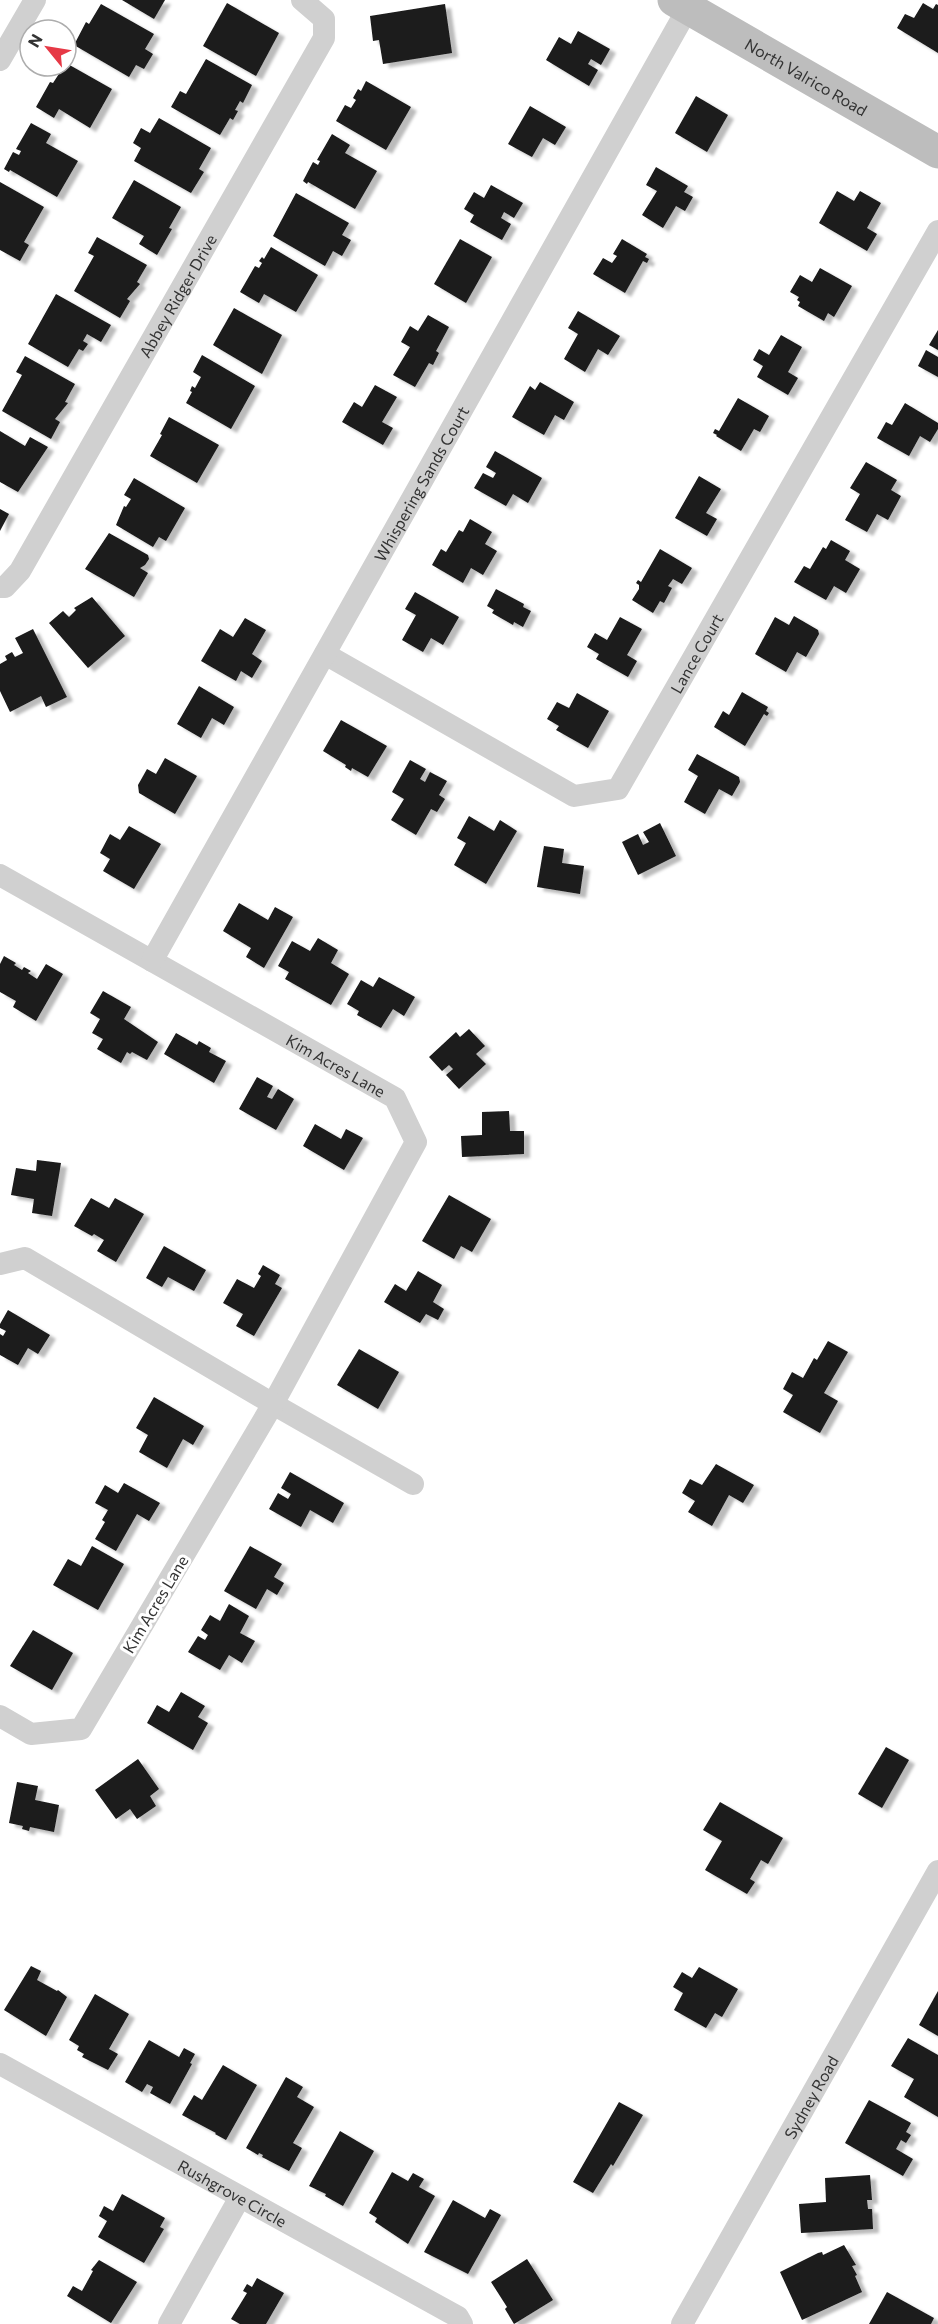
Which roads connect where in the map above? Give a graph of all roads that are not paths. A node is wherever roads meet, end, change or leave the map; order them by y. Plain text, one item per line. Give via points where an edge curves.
1 (35, 0) edge
2 (302, 0) edge
3 (681, 4) edge
4 (0, 60) edge
5 (938, 152) edge
6 (938, 231) edge
7 (0, 587) edge
8 (325, 654) junction
9 (2, 876) edge
10 (152, 961) junction
11 (0, 1264) edge
12 (273, 1404) junction
13 (412, 1484) dead end
14 (0, 1716) edge
15 (938, 1870) edge
16 (0, 2064) edge
17 (240, 2197) junction
18 (169, 2324) edge
19 (462, 2324) edge
20 (682, 2324) edge

1 - 4 street
2 - 7 street, Abbey Ridger Drive via 324,19 324,38 20,571 5,587
3 - 5 street, North Valrico Road
3 - 8 street, Whispering Sands Court
6 - 8 street, Lance Court via 618,789 574,796
8 - 10 street, Whispering Sands Court
9 - 10 street, Kim Acres Lane
10 - 12 street, Kim Acres Lane via 395,1098 416,1142
11 - 12 street via 25,1258
12 - 13 street
12 - 14 street, Kim Acres Lane via 81,1730 31,1734
15 - 20 street, Sydney Road
16 - 17 street, Rushgrove Circle
17 - 18 street
17 - 19 street, Rushgrove Circle via 458,2317

